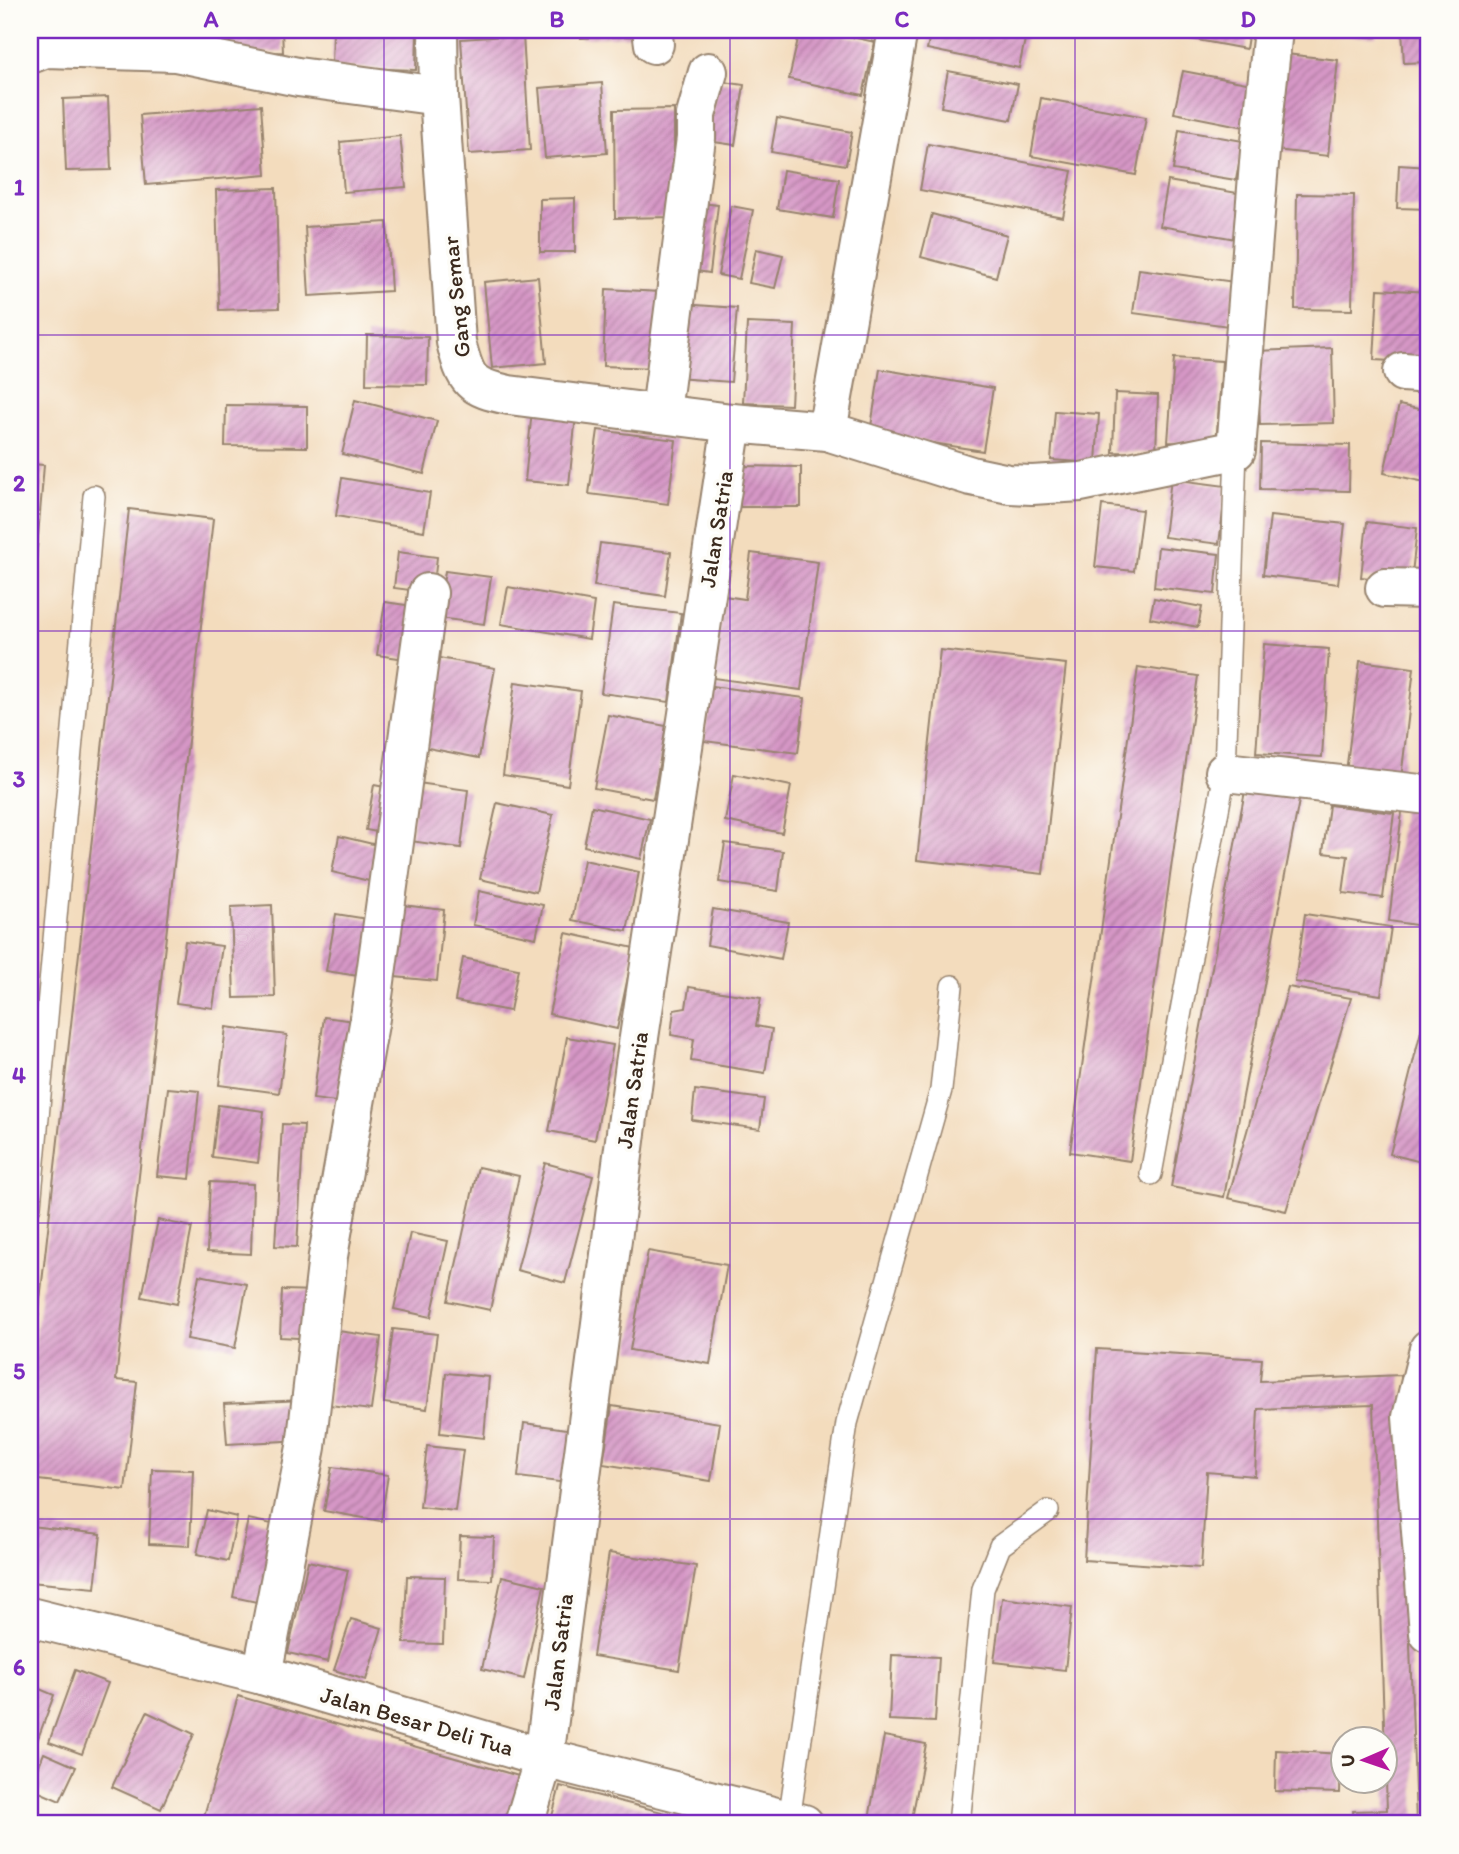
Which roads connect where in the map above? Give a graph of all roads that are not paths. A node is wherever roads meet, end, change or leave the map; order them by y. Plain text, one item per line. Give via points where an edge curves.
1 (438, 30) edge
2 (898, 30) edge
3 (1273, 30) edge
4 (42, 44) edge
5 (708, 72) dead end
6 (439, 96) junction
7 (661, 412) junction
8 (732, 423) junction
9 (827, 431) junction
10 (1236, 450) junction
11 (94, 496) dead end
12 (1385, 588) dead end
13 (1429, 589) edge
14 (428, 593) dead end
15 (1225, 772) junction
16 (1429, 796) edge
17 (952, 986) dead end
18 (1150, 1174) dead end
19 (30, 1206) edge
20 (1429, 1349) edge
21 (1048, 1511) dead end
22 (30, 1616) edge
23 (1429, 1633) edge
24 (262, 1675) junction
25 (544, 1758) junction
26 (796, 1822) edge
27 (524, 1824) edge
28 (959, 1824) edge

1 - 6 street, Gang Semar
2 - 9 street
3 - 10 street
4 - 6 street via 176,52 298,76
5 - 7 street via 696,115
6 - 7 street, Gang Semar via 456,342 472,383 509,395
7 - 8 street, Gang Semar
8 - 9 street, Gang Semar
8 - 25 street, Jalan Satria via 635,1064
9 - 10 street, Gang Semar via 1009,484 1081,482
10 - 15 lane
11 - 19 lane
12 - 13 street
14 - 24 street via 370,1018 328,1256 306,1447
15 - 16 street
15 - 18 lane
17 - 26 lane via 941,1090 847,1423
20 - 23 street via 1412,1417
21 - 28 lane via 1000,1546 984,1589
22 - 24 street, Jalan Besar Deli Tua
24 - 25 street, Jalan Besar Deli Tua
25 - 26 street, Jalan Besar Deli Tua
25 - 27 street, Jalan Satria

